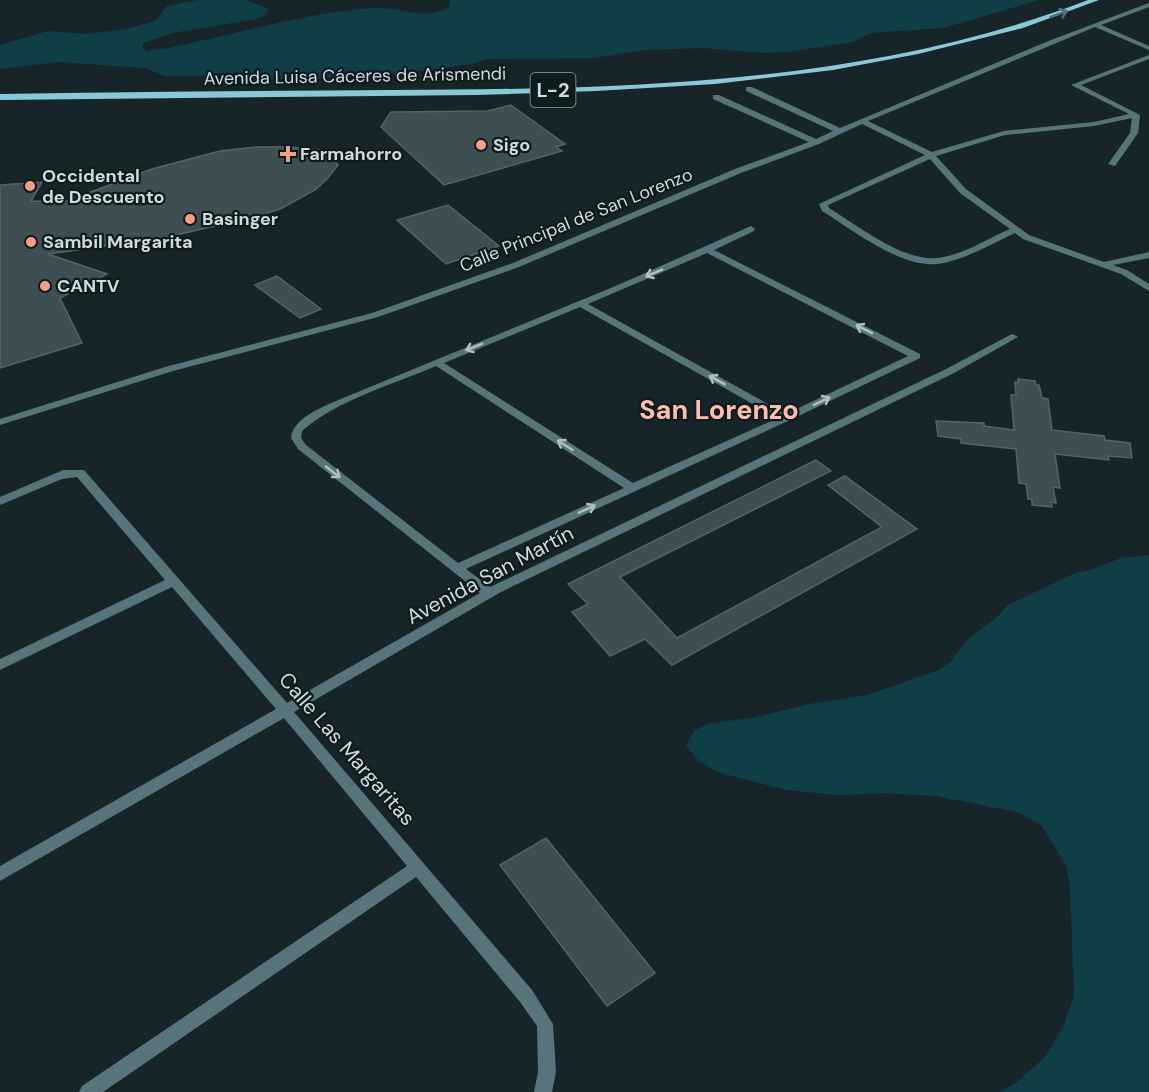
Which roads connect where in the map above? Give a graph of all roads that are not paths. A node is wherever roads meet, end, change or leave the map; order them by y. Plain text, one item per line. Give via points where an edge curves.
1 (1070, 0) edge
2 (1095, 0) edge
3 (1149, 5) edge
4 (1095, 25) junction
5 (1149, 48) edge
6 (1149, 57) edge
7 (0, 89) edge
8 (749, 89) dead end
9 (0, 97) edge
10 (716, 97) dead end
11 (1136, 115) junction
12 (862, 121) junction
13 (839, 131) junction
14 (816, 142) junction
15 (931, 155) junction
16 (1113, 164) dead end
17 (751, 229) dead end
18 (1015, 230) junction
19 (708, 250) junction
20 (1149, 255) edge
21 (1104, 264) junction
22 (1149, 288) edge
23 (581, 304) junction
24 (1013, 337) dead end
25 (436, 362) junction
26 (786, 418) junction
27 (0, 422) edge
28 (632, 488) junction
29 (0, 501) edge
30 (458, 568) junction
31 (172, 582) junction
32 (490, 594) junction
33 (0, 665) edge
34 (284, 710) junction
35 (419, 867) junction
36 (0, 874) edge
37 (88, 1092) edge
38 (543, 1092) edge

1 - 7 main road, Avenida Luisa Cáceres de Arismendi / L-2 via 991,27 925,42 779,68 702,76 535,83
9 -> 2 main road, Avenida Luisa Cáceres de Arismendi / L-2 via 524,91 706,83 824,69 936,49 1023,27
3 - 4 street, Calle Principal de San Lorenzo
4 - 5 street
4 - 12 street, Calle Principal de San Lorenzo
6 - 11 street via 1075,85
8 - 13 street
10 - 14 street
11 - 15 street via 1094,124 1004,133
11 - 16 street via 1134,133
12 - 13 street, Calle Principal de San Lorenzo
12 - 15 street
13 - 14 street, Calle Principal de San Lorenzo
14 - 27 street, Calle Principal de San Lorenzo via 516,265 375,315 169,369
15 - 18 street via 963,190
15 - 18 street via 828,200 823,204 825,209 902,255 918,260 937,261
17 - 19 street
18 - 21 street
19 -> 23 street
26 -> 19 street via 916,356
20 - 21 street
21 - 22 street
23 -> 25 street
26 -> 23 street
24 - 32 street, Avenida San Martín
28 -> 25 street
25 -> 30 street via 316,415 297,430 296,438 316,459
26 - 28 street
30 -> 28 street
29 - 31 street, Calle Las Margaritas via 58,476 80,473
30 - 32 street
31 - 33 street
31 - 34 street, Calle Las Margaritas
32 - 34 street, Avenida San Martín
34 - 35 street, Calle Las Margaritas
34 - 36 street, Avenida San Martín
35 - 37 street
35 - 38 street, Calle Las Margaritas via 545,1024 547,1072

